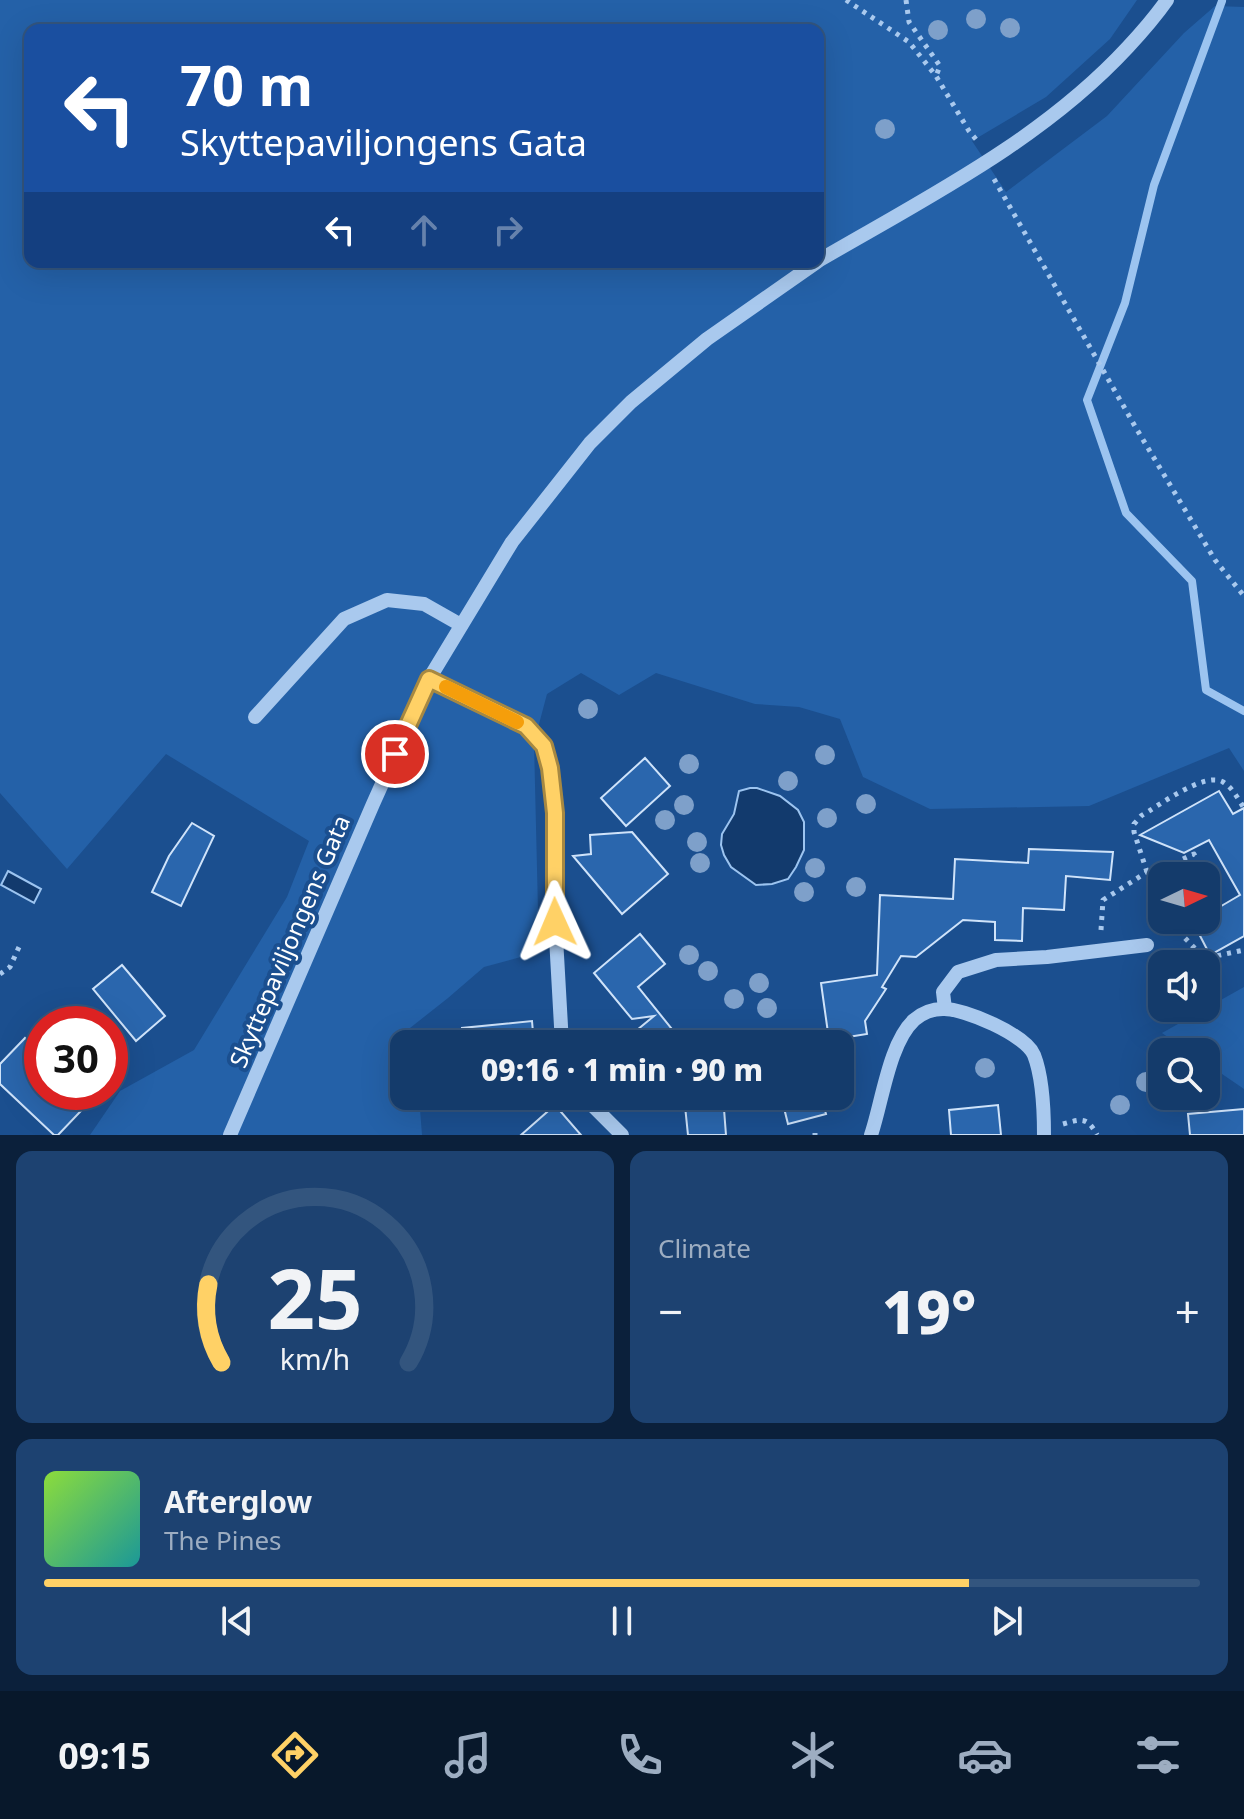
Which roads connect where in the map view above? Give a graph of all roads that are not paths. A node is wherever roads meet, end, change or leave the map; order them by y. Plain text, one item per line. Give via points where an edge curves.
1 (1167, 0) edge
2 (824, 258) edge
3 (809, 268) edge
4 (461, 625) junction
5 (429, 679) junction
6 (255, 717) dead end
7 (1147, 945) dead end
8 (945, 1009) junction
9 (561, 1030) edge
10 (597, 1110) edge
11 (1044, 1130) edge
12 (230, 1135) edge
13 (622, 1135) edge
14 (871, 1135) edge

1 - 2 street, Skyttepaviljongens Gata via 1072,101 993,159
3 - 4 street, Skyttepaviljongens Gata via 707,339 590,443 512,542
4 - 5 street, Skyttepaviljongens Gata
4 - 6 street via 424,604 387,600 344,619
5 - 9 street via 526,726 544,746 555,813
5 - 12 street, Skyttepaviljongens Gata
7 - 8 street via 996,960 958,972 943,992
8 - 11 street via 996,1025 1033,1053
8 - 14 street via 926,1012 902,1037
10 - 13 street

